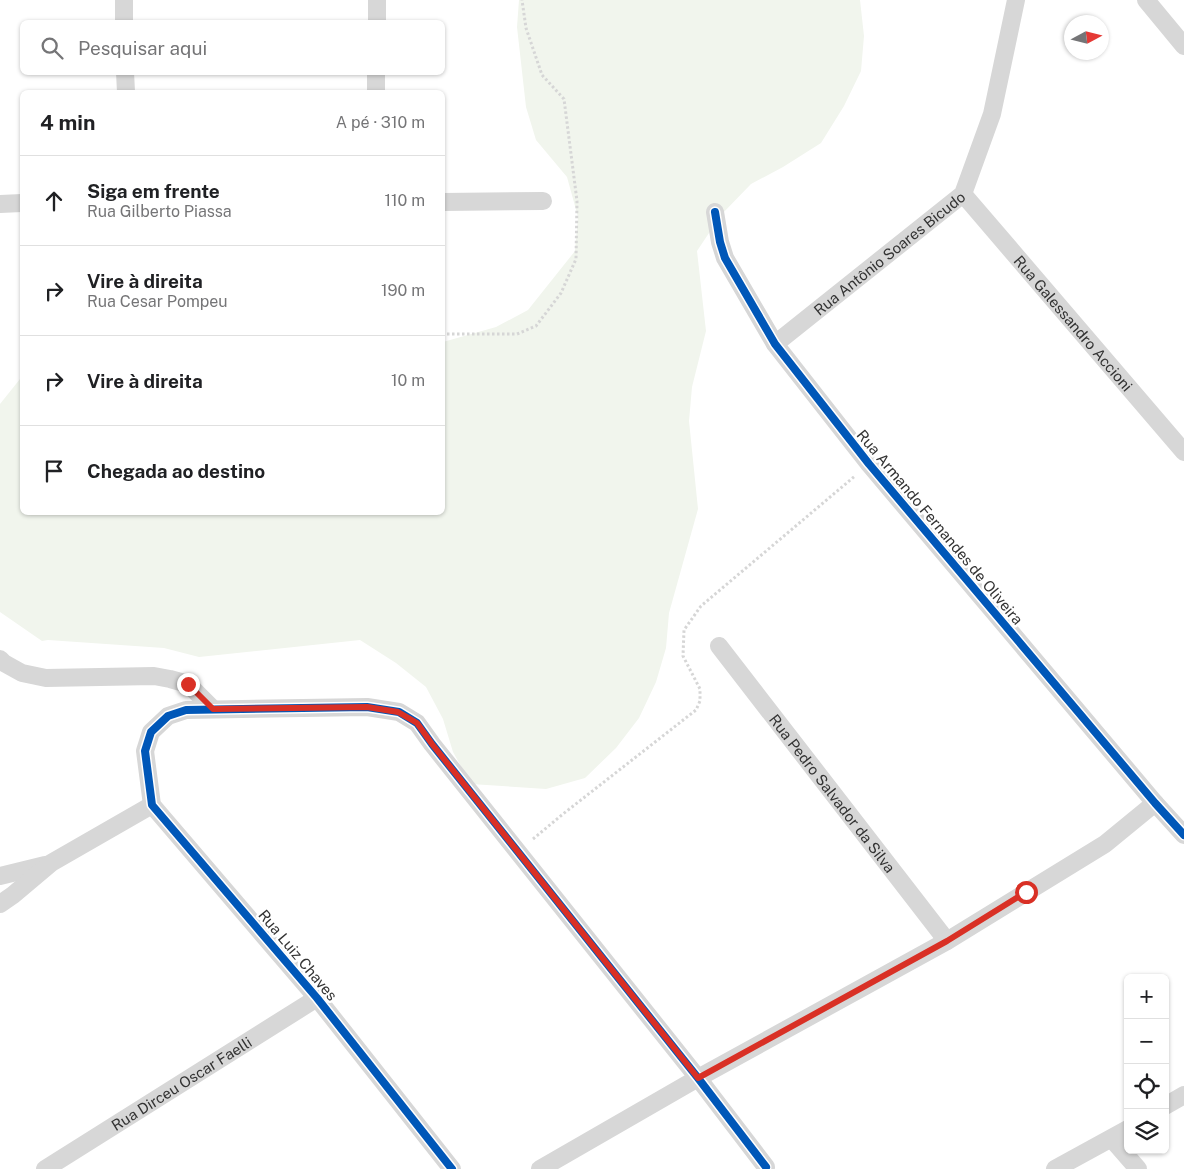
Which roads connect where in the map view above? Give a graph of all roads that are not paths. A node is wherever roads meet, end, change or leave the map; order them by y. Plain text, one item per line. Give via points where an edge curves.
1 (124, 0) edge
2 (377, 0) edge
3 (1016, 0) edge
4 (1146, 0) edge
5 (124, 20) edge
6 (377, 20) edge
7 (1184, 46) edge
8 (125, 75) edge
9 (376, 75) edge
10 (126, 90) edge
11 (376, 90) edge
12 (963, 194) junction
13 (543, 201) dead end
14 (445, 202) edge
15 (0, 204) edge
16 (20, 204) edge
17 (714, 212) dead end
18 (775, 344) junction
19 (1184, 452) edge
20 (719, 646) dead end
21 (0, 659) edge
22 (213, 709) junction
23 (1155, 803) junction
24 (152, 805) junction
25 (1184, 835) edge
26 (51, 863) junction
27 (0, 876) edge
28 (0, 881) edge
29 (6, 900) edge
30 (947, 941) junction
31 (317, 998) junction
32 (698, 1078) junction
33 (1184, 1095) edge
34 (1169, 1104) edge
35 (1124, 1132) edge
36 (1112, 1139) junction
37 (766, 1167) dead end
38 (45, 1169) edge
39 (452, 1169) edge
40 (540, 1169) edge
41 (1055, 1169) edge
42 (1138, 1169) edge

1 - 5 street
2 - 6 street
3 - 12 street, Rua Antônio Soares Bicudo via 992,114
4 - 7 street
8 - 10 street
9 - 11 street
12 - 18 street, Rua Antônio Soares Bicudo
12 - 19 street, Rua Galessandro Accioni
13 - 14 street
15 - 16 street
17 - 18 street, Rua Armando Fernandes de Oliveira via 725,258
18 - 23 street, Rua Armando Fernandes de Oliveira via 869,464
20 - 30 street, Rua Pedro Salvador da Silva
21 - 22 street via 22,673 46,678 154,676 170,679 188,684
22 - 24 street via 186,710 168,716 151,732 145,751
22 - 32 street via 367,707 398,712 417,723
23 - 25 street, Rua Armando Fernandes de Oliveira
23 - 30 street via 1105,844
24 - 26 street
24 - 31 street, Rua Luiz Chaves
26 - 27 street
26 - 29 street
28 - 29 street
30 - 32 street
31 - 38 street, Rua Dirceu Oscar Faelli
31 - 39 street, Rua Luiz Chaves
32 - 37 street
32 - 40 street
33 - 34 street
35 - 36 street
36 - 41 street
36 - 42 street

